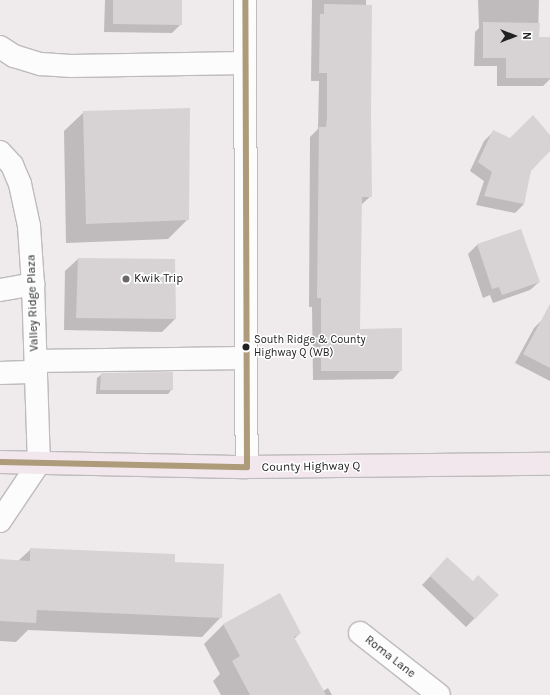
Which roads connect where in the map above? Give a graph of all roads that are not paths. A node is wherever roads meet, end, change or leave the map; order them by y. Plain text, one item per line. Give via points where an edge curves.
1 (245, 0) edge
2 (0, 47) edge
3 (245, 63) junction
4 (0, 152) edge
5 (33, 284) junction
6 (0, 290) edge
7 (245, 358) junction
8 (36, 366) junction
9 (0, 373) edge
10 (0, 462) edge
11 (39, 463) junction
12 (550, 464) edge
13 (247, 467) junction
14 (0, 521) edge
15 (360, 633) dead end
16 (439, 695) edge

1 - 3 street
2 - 3 street via 14,56 41,64 71,66
3 - 7 street
4 - 5 street, Valley Ridge Plaza via 12,165 20,184 29,226
5 - 6 street
5 - 8 street, Valley Ridge Plaza
7 - 8 street
7 - 13 street
8 - 9 street
8 - 11 street, Valley Ridge Plaza
10 - 11 main road, County Highway Q
11 - 13 main road, County Highway Q
11 - 14 street
12 - 13 main road, County Highway Q
15 - 16 street, Roma Lane

